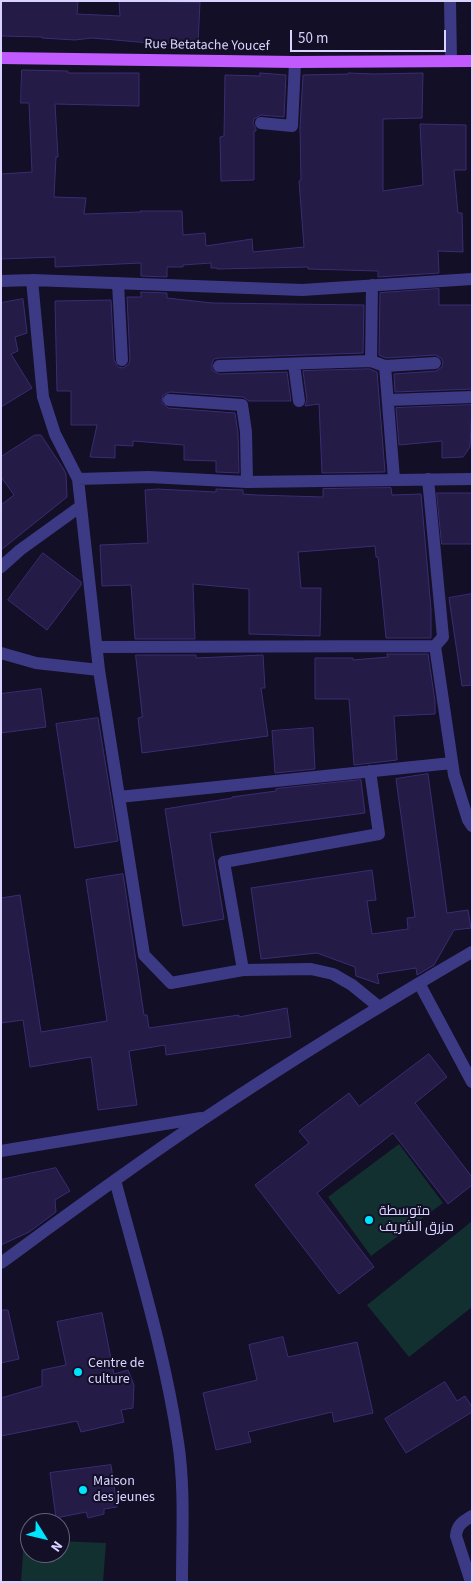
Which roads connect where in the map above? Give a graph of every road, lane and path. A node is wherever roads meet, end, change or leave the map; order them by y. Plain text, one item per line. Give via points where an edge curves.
1 (450, 1) edge
2 (1, 58) edge
3 (451, 61) junction
4 (472, 61) edge
5 (295, 62) junction
6 (261, 123) dead end
7 (472, 279) edge
8 (32, 280) junction
9 (1, 282) edge
10 (118, 283) junction
11 (372, 285) junction
12 (122, 360) dead end
13 (371, 361) junction
14 (435, 363) dead end
15 (294, 364) junction
16 (219, 366) dead end
17 (385, 366) junction
18 (472, 397) edge
19 (169, 400) dead end
20 (389, 400) junction
21 (299, 401) dead end
22 (78, 479) junction
23 (428, 479) junction
24 (472, 479) edge
25 (394, 480) junction
26 (247, 482) junction
27 (81, 506) junction
28 (1, 567) edge
29 (435, 646) junction
30 (97, 647) junction
31 (1, 653) edge
32 (99, 670) junction
33 (452, 763) junction
34 (370, 771) junction
35 (119, 797) junction
36 (472, 826) edge
37 (472, 952) edge
38 (244, 970) junction
39 (418, 984) junction
40 (379, 1007) junction
41 (472, 1082) edge
42 (205, 1118) junction
43 (1, 1151) edge
44 (114, 1180) junction
45 (1, 1263) edge
46 (472, 1516) edge
47 (182, 1582) edge
48 (471, 1582) edge

1 - 3 street
2 - 5 main road, Rue Betatache Youcef
3 - 4 main road, Rue Betatache Youcef
3 - 5 main road, Rue Betatache Youcef
5 - 6 street via 292,126
7 - 11 street
8 - 9 street
8 - 10 street
8 - 22 street via 43,397 55,434
10 - 11 street via 302,290
10 - 12 street
11 - 13 street
13 - 15 street
13 - 17 street
14 - 17 street
15 - 16 street
15 - 21 street
17 - 20 street
18 - 20 street
19 - 26 street via 242,405
20 - 25 street
22 - 26 street via 149,477
22 - 27 street
23 - 24 street
23 - 25 street
23 - 29 street via 443,637
25 - 26 street
27 - 28 street
27 - 30 street
29 - 30 street
29 - 33 street
30 - 32 street
31 - 32 street via 36,663
32 - 35 street
33 - 34 street
33 - 36 street
34 - 35 street
34 - 38 street via 379,834 224,862
35 - 38 street via 144,954 171,984
37 - 39 street
38 - 40 street via 311,969 333,974
39 - 40 street
39 - 41 street
40 - 42 street
42 - 43 street
42 - 44 street
44 - 45 street
44 - 47 street via 155,1330 178,1443
46 - 48 street via 457,1528 456,1536

